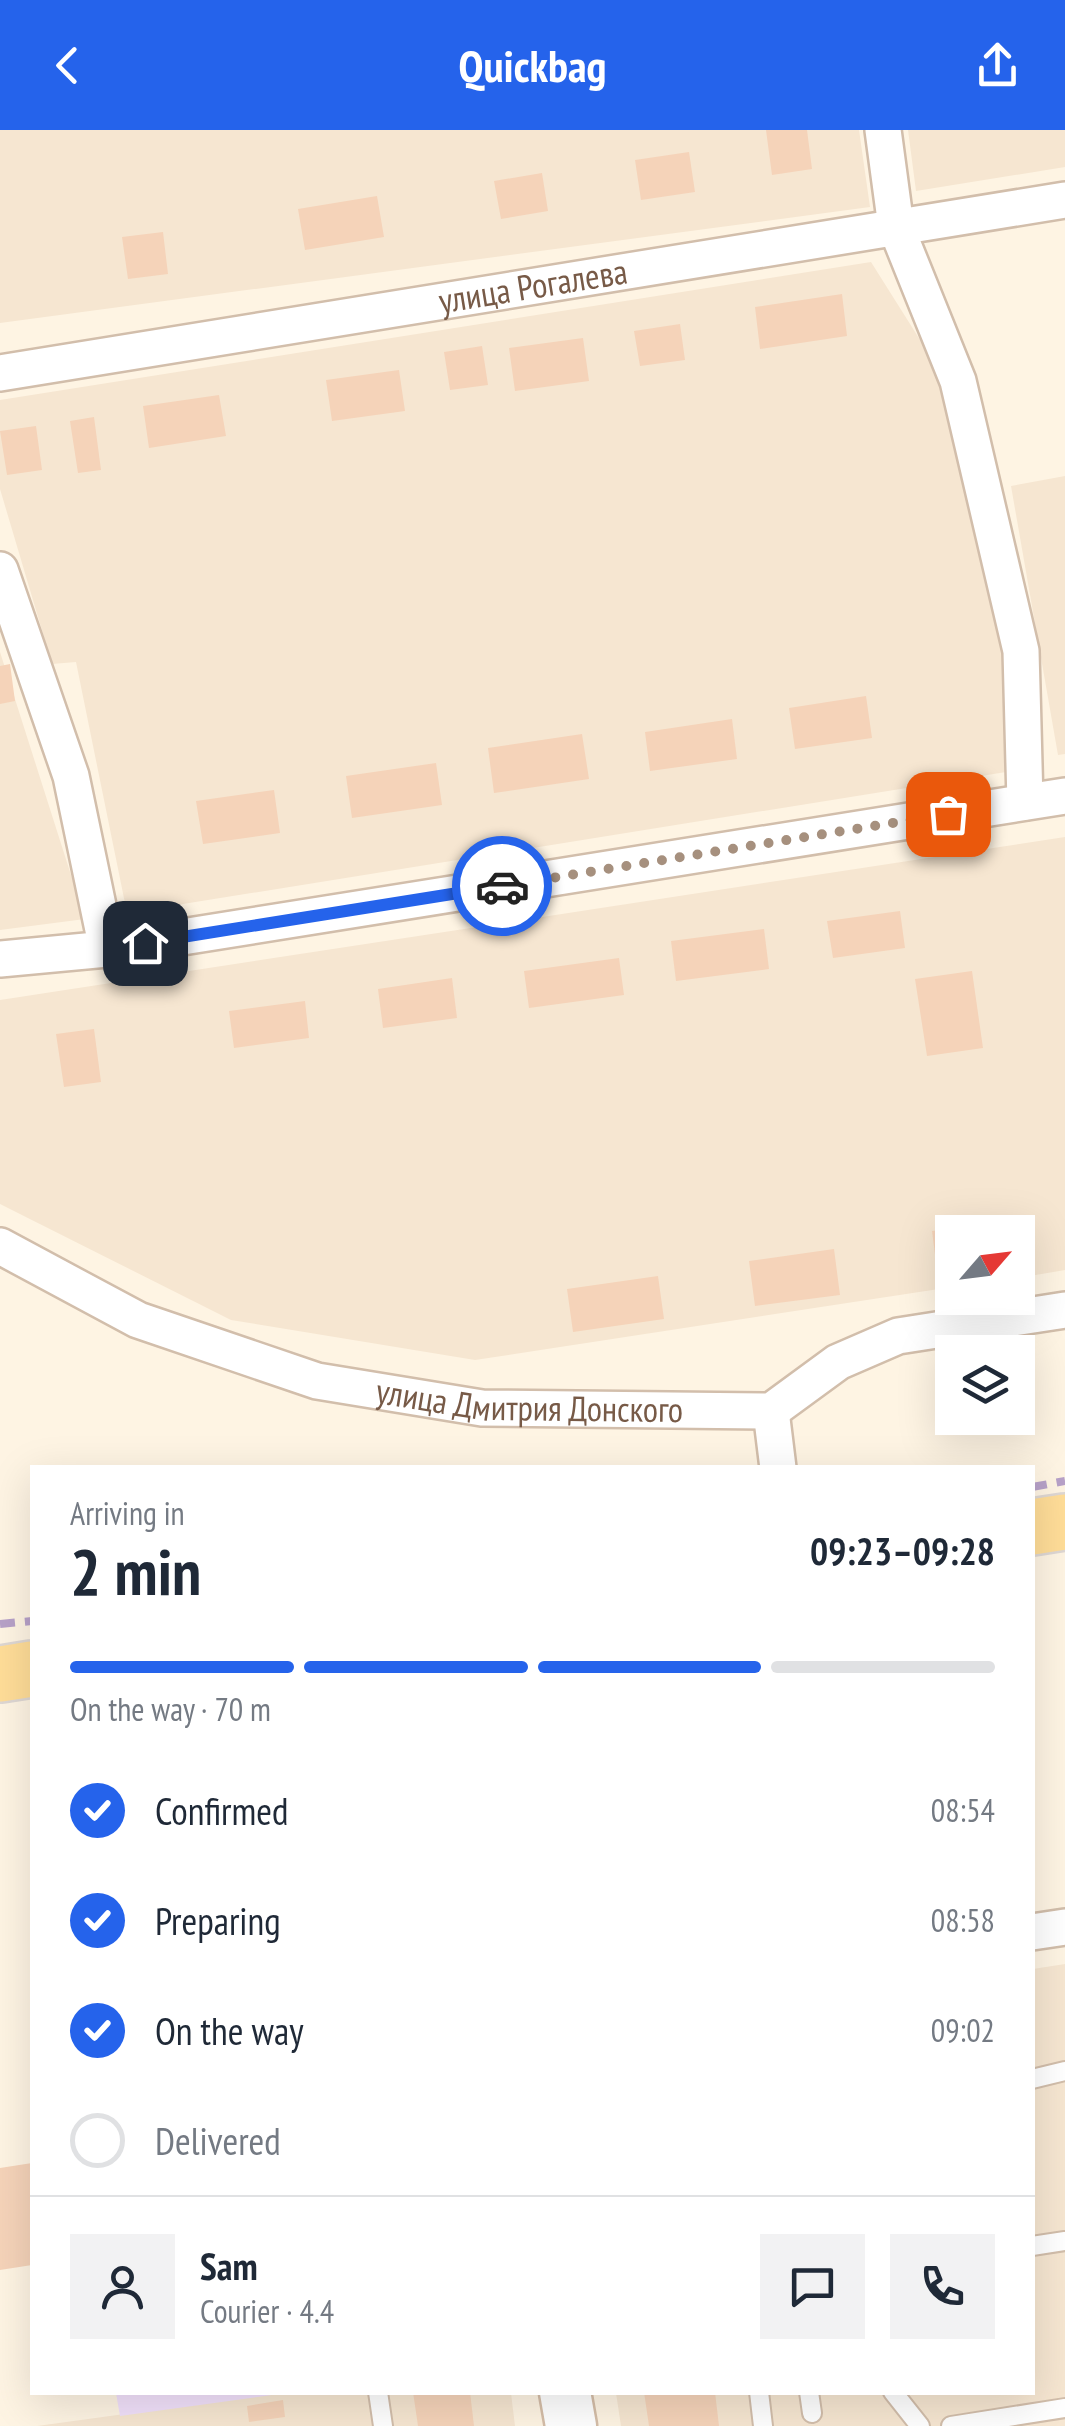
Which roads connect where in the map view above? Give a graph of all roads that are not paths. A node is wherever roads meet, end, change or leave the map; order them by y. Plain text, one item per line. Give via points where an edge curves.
1 (884, 130) edge
2 (1065, 200) edge
3 (896, 227) junction
4 (0, 373) edge
5 (0, 570) edge
6 (1065, 796) edge
7 (1025, 802) junction
8 (107, 949) junction
9 (0, 959) edge
10 (0, 1246) edge
11 (1065, 1310) edge
12 (770, 1411) junction
13 (778, 1465) edge
14 (1065, 1522) edge
15 (1035, 1526) edge
16 (30, 1670) edge
17 (0, 1674) edge
18 (1065, 1927) edge
19 (1035, 1932) edge
20 (1065, 2071) edge
21 (1035, 2078) edge
22 (1065, 2240) edge
23 (1035, 2245) edge
24 (378, 2395) edge
25 (566, 2395) edge
26 (758, 2395) edge
27 (810, 2395) edge
28 (895, 2395) edge
29 (1065, 2408) edge
30 (812, 2413) dead end
31 (383, 2426) edge
32 (570, 2426) edge
33 (763, 2426) edge
34 (920, 2426) edge
35 (951, 2426) edge

1 - 3 street
2 - 3 street, улица Рогалева
3 - 4 street, улица Рогалева
3 - 7 street via 958,382 1021,651
5 - 8 street via 71,776
6 - 7 street
7 - 8 street
8 - 9 street
10 - 12 street, улица Дмитрия Донского via 138,1320 318,1381 482,1408
11 - 12 street via 898,1336 838,1362
12 - 13 street
14 - 15 main road
16 - 17 main road
18 - 19 street
20 - 21 lane
22 - 23 lane
24 - 31 lane
25 - 32 street
26 - 33 lane
27 - 30 lane
28 - 34 lane
29 - 35 lane

